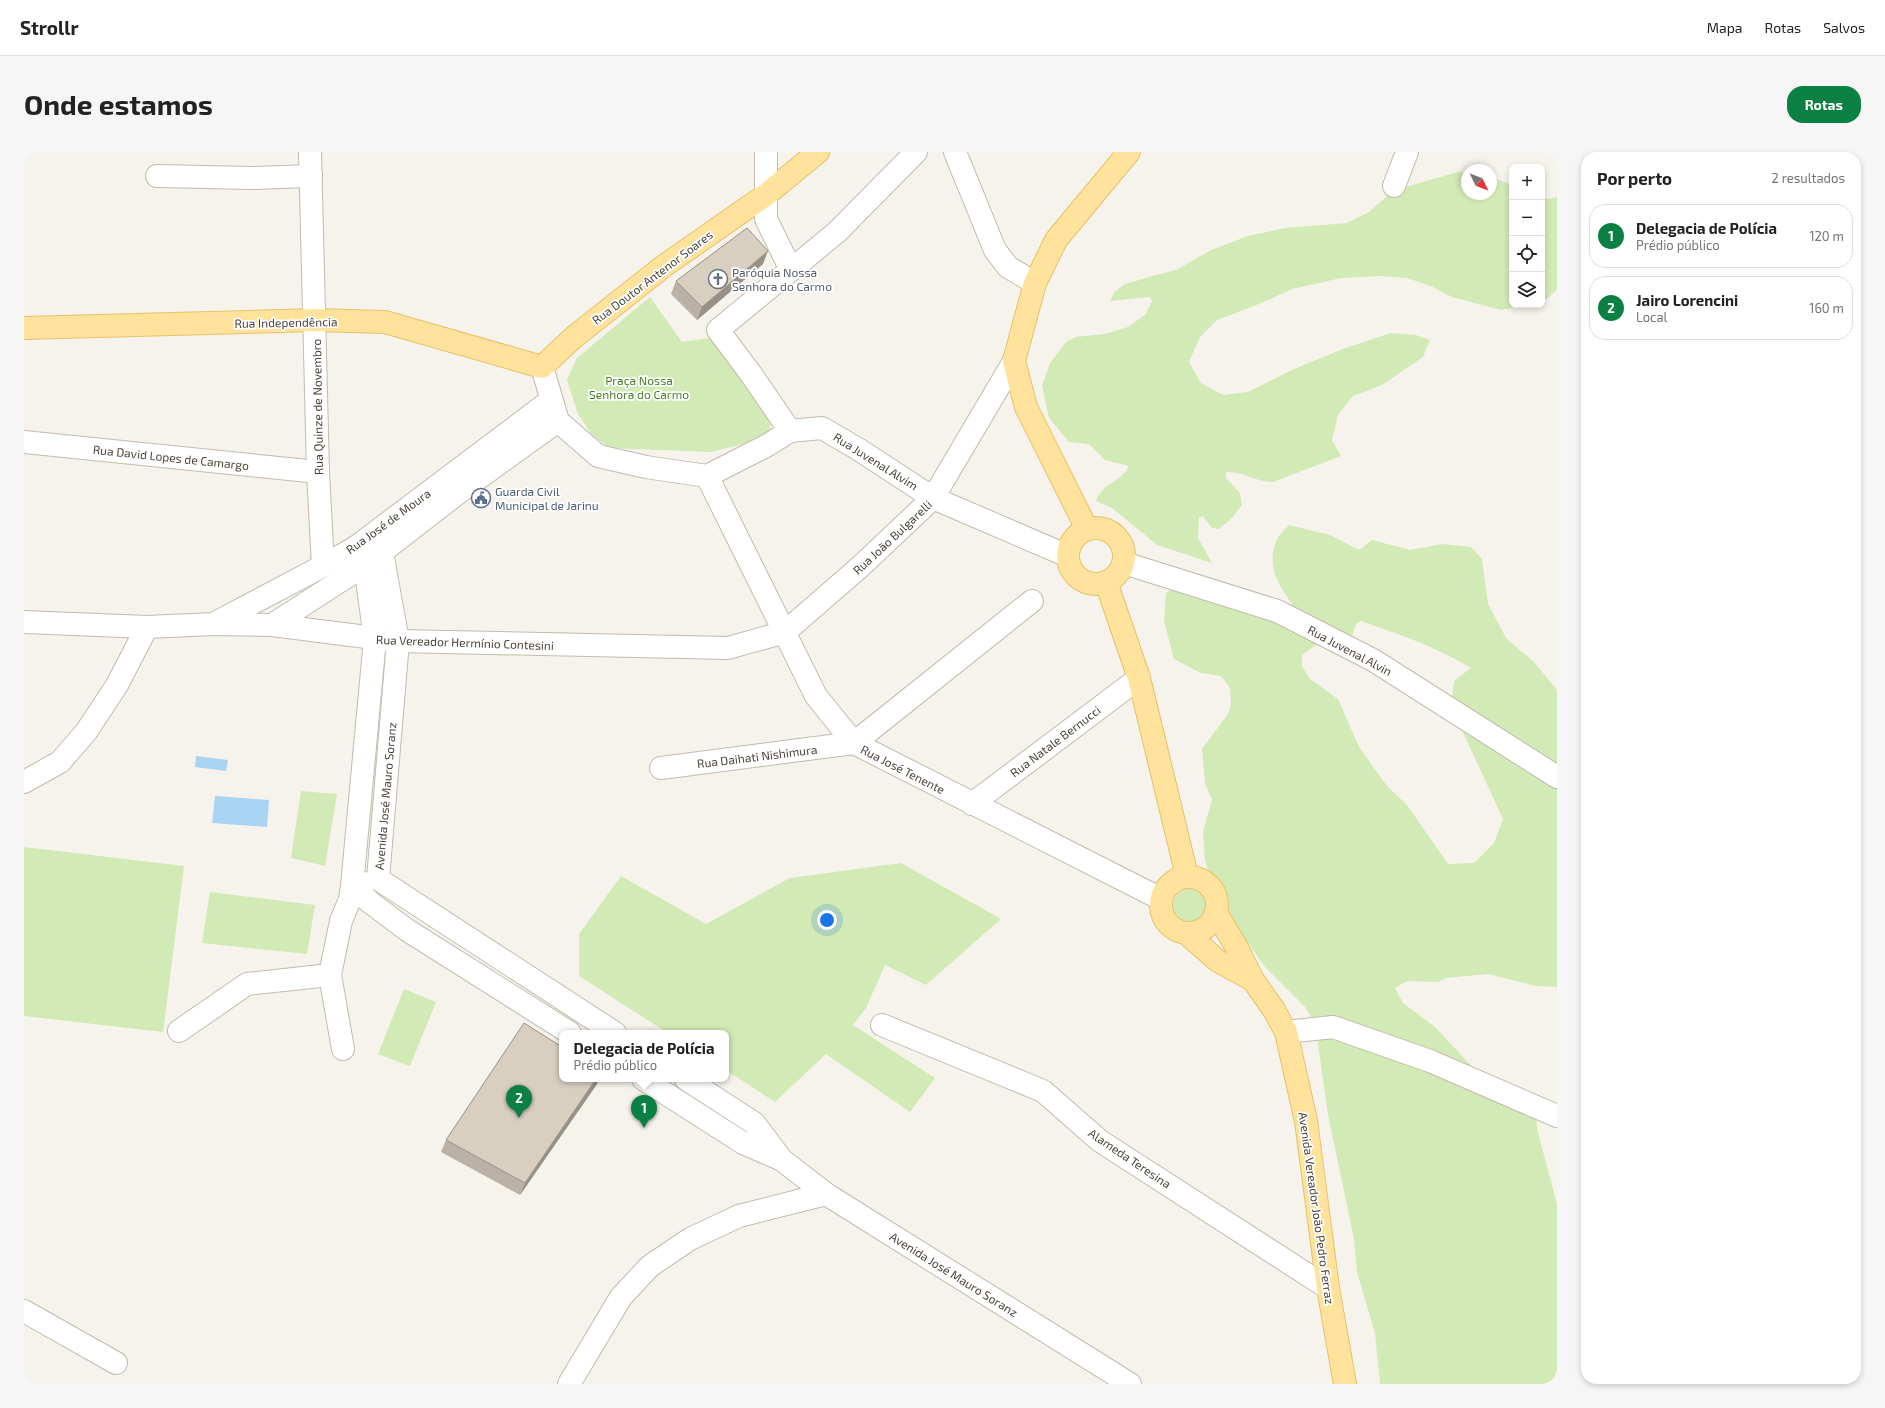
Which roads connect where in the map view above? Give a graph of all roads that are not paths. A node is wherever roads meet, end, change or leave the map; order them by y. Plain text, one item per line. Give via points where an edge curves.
1 (310, 152) edge
2 (766, 152) edge
3 (818, 152) edge
4 (916, 152) edge
5 (955, 152) edge
6 (1129, 152) edge
7 (1407, 152) edge
8 (157, 176) dead end
9 (312, 176) junction
10 (1394, 186) dead end
11 (767, 194) junction
12 (791, 270) junction
13 (1034, 283) junction
14 (316, 320) junction
15 (24, 328) edge
16 (1014, 361) junction
17 (542, 367) junction
18 (552, 400) junction
19 (558, 421) junction
20 (790, 431) junction
21 (24, 442) edge
22 (318, 472) junction
23 (707, 476) junction
24 (453, 485) junction
25 (933, 498) junction
26 (1087, 530) junction
27 (368, 554) junction
28 (1068, 556) junction
29 (1124, 563) junction
30 (323, 566) junction
31 (1106, 582) junction
32 (1032, 601) dead end
33 (24, 622) edge
34 (214, 624) junction
35 (272, 625) junction
36 (147, 627) junction
37 (785, 632) junction
38 (375, 639) junction
39 (398, 642) junction
40 (1139, 678) junction
41 (854, 743) junction
42 (661, 768) dead end
43 (1557, 777) edge
44 (24, 782) edge
45 (972, 804) junction
46 (1187, 876) junction
47 (378, 878) junction
48 (352, 886) junction
49 (1161, 899) junction
50 (1216, 913) junction
51 (1186, 933) junction
52 (330, 975) junction
53 (1253, 980) junction
54 (882, 1025) dead end
55 (565, 1030) edge
56 (611, 1030) edge
57 (179, 1031) dead end
58 (1286, 1032) junction
59 (343, 1049) dead end
60 (648, 1082) edge
61 (691, 1082) edge
62 (1557, 1116) edge
63 (782, 1160) junction
64 (826, 1194) junction
65 (1328, 1288) junction
66 (24, 1311) edge
67 (116, 1363) dead end
68 (569, 1384) edge
69 (1130, 1384) edge
70 (1345, 1384) edge

1 - 9 street, Rua Quinze de Novembro
2 - 11 street
3 - 11 main road, Rua Doutor Antenor Soares
4 - 12 street via 837,232
5 - 13 street via 995,250 1008,267
6 - 13 main road via 1056,240
7 - 10 street
8 - 9 street
9 - 14 street, Rua Quinze de Novembro
11 - 12 street via 766,219
11 - 17 main road, Rua Doutor Antenor Soares via 664,266 574,337
12 - 20 street via 718,330
13 - 16 main road
14 - 15 main road, Rua Independência
14 - 17 main road, Rua Independência via 385,322
14 - 22 street, Rua Quinze de Novembro
16 - 25 street, Rua João Bulgarelli
16 - 26 main road via 1026,407
17 - 18 street
18 - 19 street
18 - 24 street, Rua José de Moura
19 - 23 street via 598,456 646,468
19 - 24 street, Rua José de Moura
20 - 23 street
20 - 25 street, Rua Juvenal Alvim via 822,428
21 - 22 street, Rua David Lopes de Camargo
22 - 30 street, Rua Quinze de Novembro
23 - 37 street, Rua José Tenente
24 - 27 street, Rua José de Moura
25 - 28 street, Rua Juvenal Alvim
25 - 37 street, Rua João Bulgarelli via 861,566
26 - 28 main road via 1080,532 1073,539
26 - 29 main road via 1099,527 1117,535 1125,553
27 - 30 street, Rua José de Moura
27 - 35 street, Rua José de Moura
27 - 38 street, Avenida José Mauro Soranz
27 - 39 street, Avenida José Mauro Soranz
28 - 31 main road via 1069,565 1080,579 1097,584
29 - 31 main road via 1117,575
29 - 43 street, Rua Juvenal Alvin via 1276,611 1373,660
30 - 34 street, Rua José de Moura
31 - 40 main road
32 - 41 street
33 - 36 street, Rua Vereador Hermínio Contesini
34 - 35 street, Rua Vereador Hermínio Contesini
34 - 36 street, Rua Vereador Hermínio Contesini
35 - 38 street, Rua Vereador Hermínio Contesini
36 - 44 street via 117,685 86,732 60,762
37 - 39 street, Rua Vereador Hermínio Contesini via 728,648
37 - 41 street, Rua José Tenente via 816,696
38 - 39 street, Rua Vereador Hermínio Contesini
38 - 48 street, Avenida José Mauro Soranz
39 - 47 street, Avenida José Mauro Soranz
40 - 45 street, Rua Natale Bernucci
40 - 46 main road
41 - 42 street, Rua Daihati Nishimura
41 - 45 street, Rua José Tenente
45 - 49 street, Rua José Tenente
46 - 49 main road via 1170,883
46 - 50 main road via 1205,881 1211,887 1216,895
47 - 48 street
47 - 56 street, Avenida José Mauro Soranz
48 - 52 street, Avenida José Mauro Soranz via 350,899 341,920
48 - 55 street via 407,930
49 - 51 main road via 1161,909 1169,925 1177,931
50 - 51 main road via 1204,928
50 - 53 main road, Avenida Vereador João Pedro Ferraz
51 - 53 main road, Avenida Vereador João Pedro Ferraz via 1218,961
52 - 57 street via 247,984
52 - 59 street
53 - 58 main road, Avenida Vereador João Pedro Ferraz
54 - 65 street, Alameda Teresina via 1043,1091 1100,1141
58 - 62 street via 1333,1027 1430,1061
58 - 65 main road, Avenida Vereador João Pedro Ferraz via 1306,1121
60 - 63 street, Avenida José Mauro Soranz via 744,1143
61 - 63 street, Avenida José Mauro Soranz via 754,1123
63 - 64 street, Avenida José Mauro Soranz
64 - 68 street via 739,1216 690,1239 650,1266 621,1298
64 - 69 street, Avenida José Mauro Soranz
65 - 70 main road, Avenida Vereador João Pedro Ferraz
66 - 67 street

